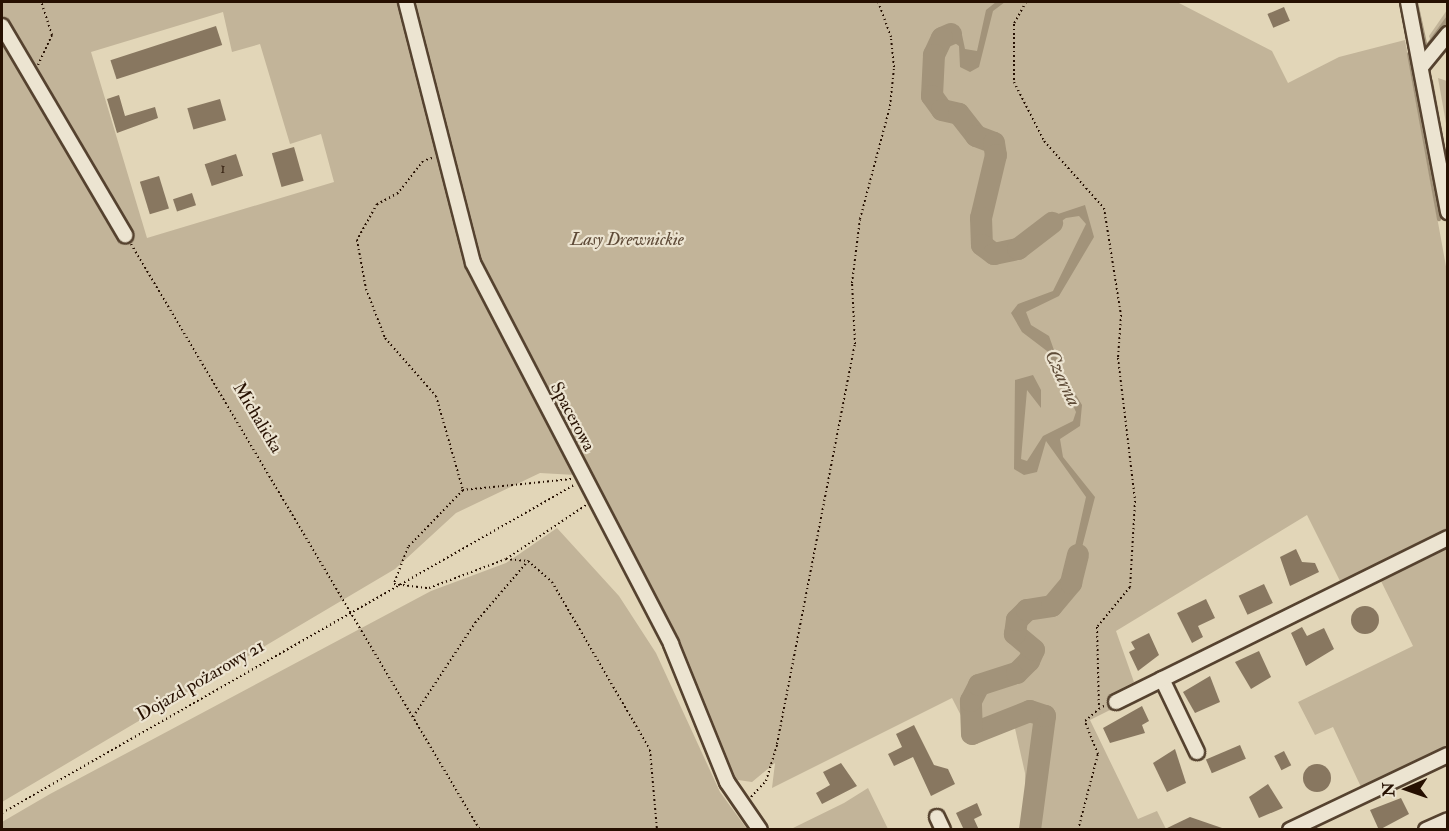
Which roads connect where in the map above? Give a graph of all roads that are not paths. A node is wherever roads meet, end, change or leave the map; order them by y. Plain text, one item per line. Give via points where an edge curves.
1 (405, 2) edge
2 (1408, 2) edge
3 (2, 26) edge
4 (1448, 34) edge
5 (1421, 67) junction
6 (1448, 212) edge
7 (126, 235) road end
8 (1448, 538) edge
9 (1162, 679) junction
10 (1116, 702) road end
11 (1197, 752) dead end
12 (1448, 756) edge
13 (1448, 819) edge
14 (760, 830) edge
15 (1290, 830) edge
16 (1426, 830) edge

1 - 14 street, Spacerowa via 462,233 491,304 671,644 726,782
2 - 5 street
3 - 7 street
4 - 5 street
5 - 6 street
8 - 9 street
9 - 10 street
9 - 11 street
12 - 15 street
13 - 16 street

